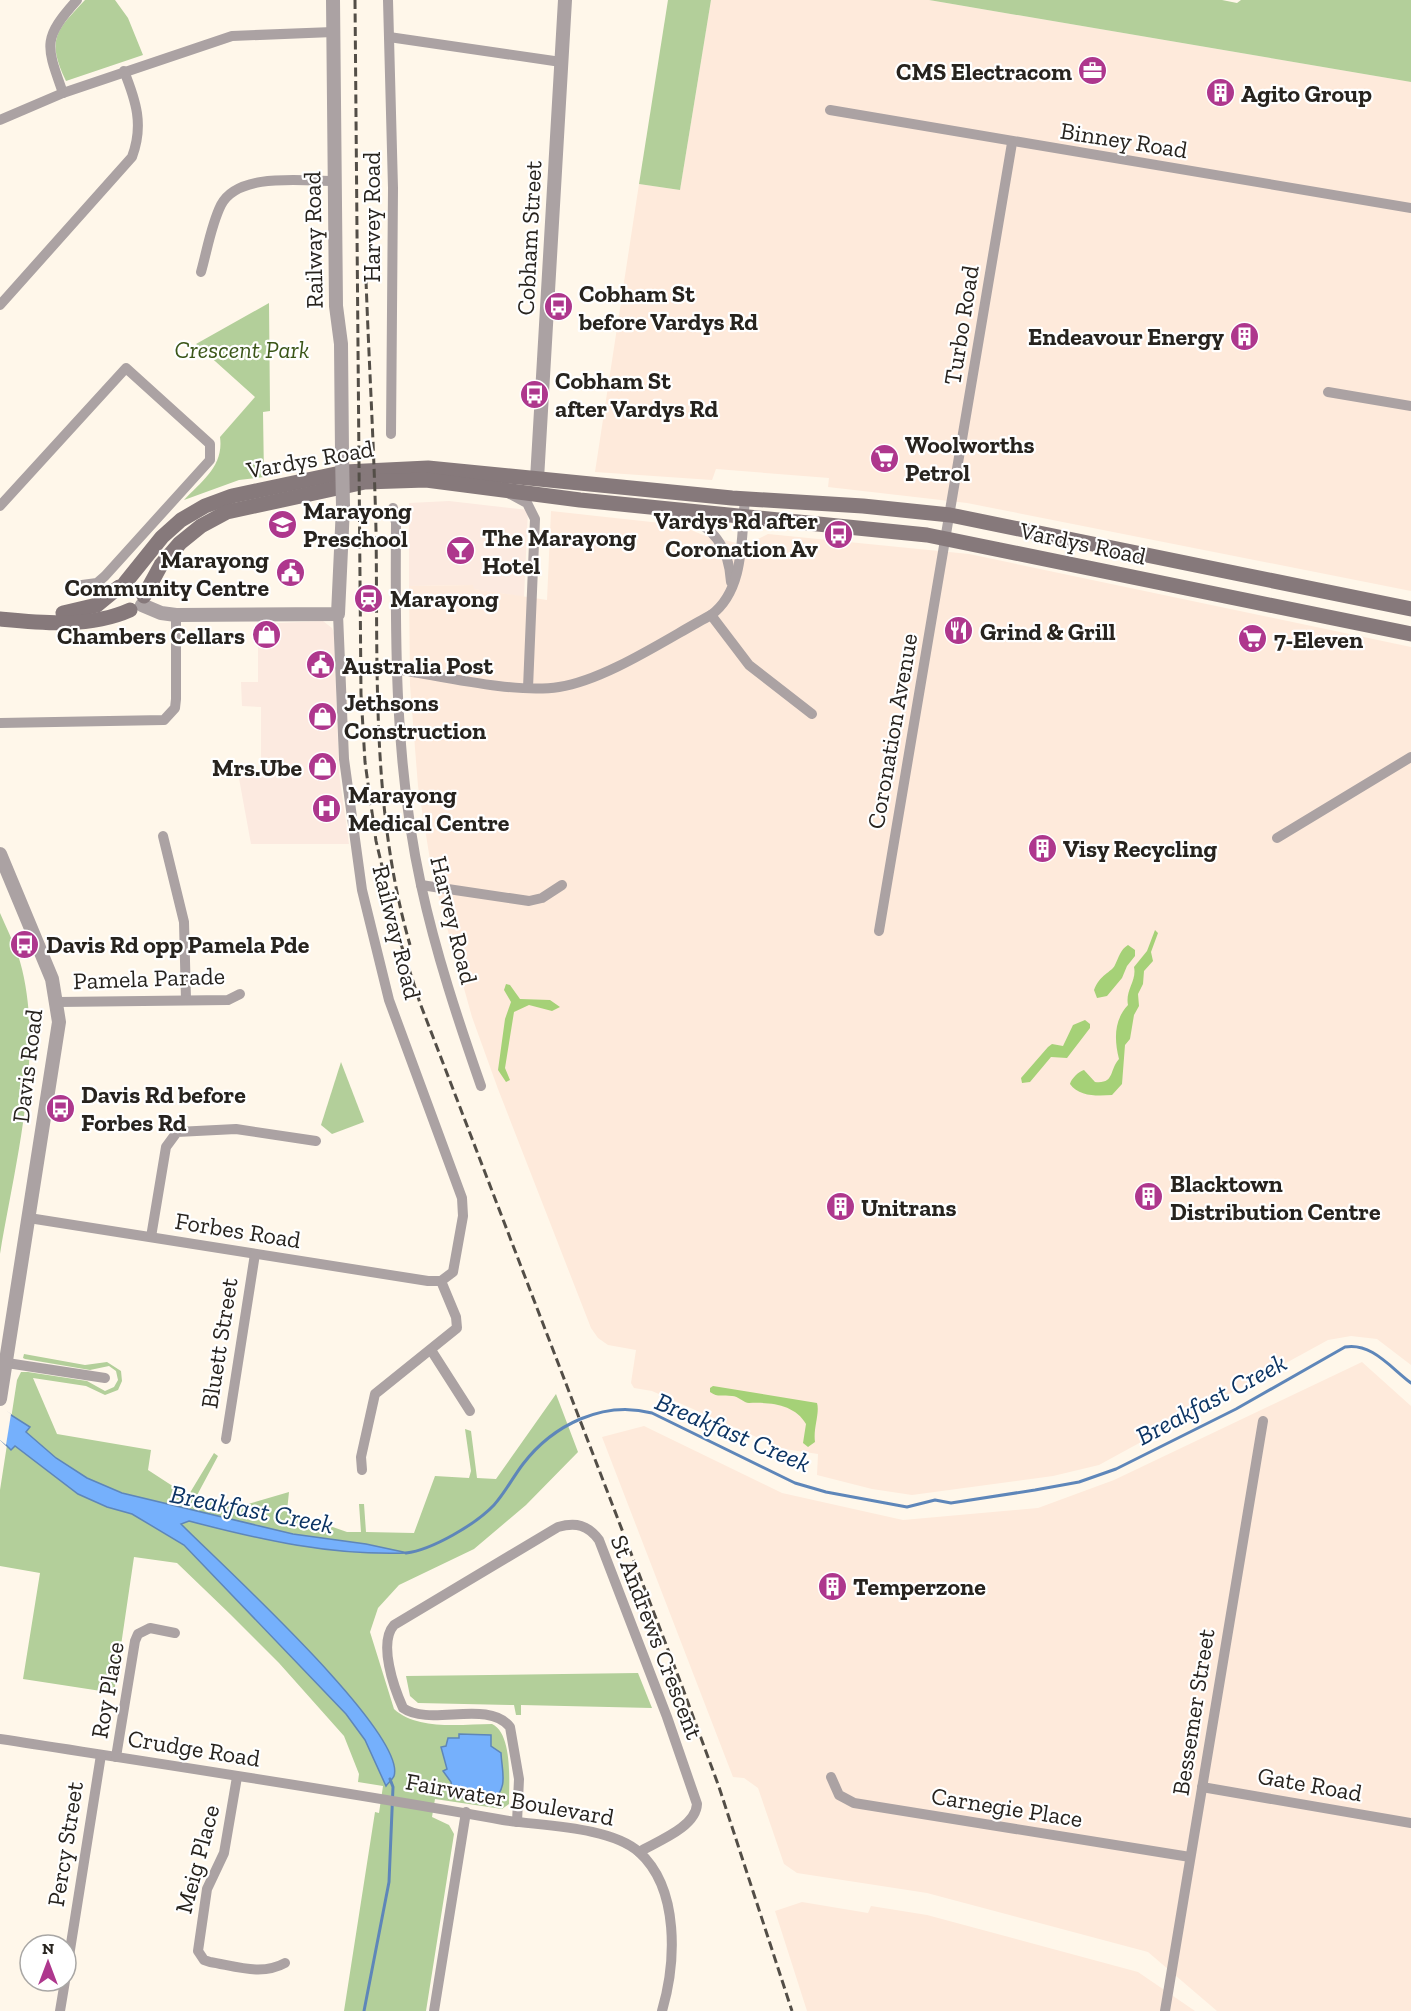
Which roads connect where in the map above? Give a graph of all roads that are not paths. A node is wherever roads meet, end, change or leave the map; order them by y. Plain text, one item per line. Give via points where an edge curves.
1 (77, 0) edge
2 (333, 0) edge
3 (388, 0) edge
4 (565, 0) edge
5 (333, 32) junction
6 (389, 37) junction
7 (561, 62) junction
8 (124, 71) junction
9 (63, 93) junction
10 (830, 110) dead end
11 (0, 120) edge
12 (1012, 142) junction
13 (334, 180) junction
14 (1411, 208) edge
15 (201, 272) dead end
16 (0, 305) edge
17 (1328, 392) dead end
18 (1411, 406) edge
19 (391, 434) dead end
20 (537, 479) junction
21 (494, 488) junction
22 (745, 499) junction
23 (580, 500) junction
24 (0, 506) edge
25 (655, 507) junction
26 (393, 508) dead end
27 (950, 515) junction
28 (743, 516) junction
29 (946, 538) junction
30 (82, 585) dead end
31 (122, 585) junction
32 (732, 591) junction
33 (138, 604) junction
34 (1411, 609) edge
35 (338, 614) junction
36 (176, 615) junction
37 (711, 615) junction
38 (0, 618) edge
39 (1411, 634) edge
40 (395, 669) junction
41 (528, 688) junction
42 (812, 714) dead end
43 (0, 723) edge
44 (1411, 757) edge
45 (163, 836) dead end
46 (1278, 838) dead end
47 (0, 854) edge
48 (421, 885) junction
49 (562, 885) dead end
50 (879, 931) dead end
51 (240, 994) dead end
52 (186, 1000) junction
53 (58, 1002) junction
54 (482, 1086) dead end
55 (316, 1141) dead end
56 (29, 1218) junction
57 (151, 1237) junction
58 (255, 1254) junction
59 (441, 1281) junction
60 (431, 1350) junction
61 (7, 1363) junction
62 (105, 1378) dead end
63 (0, 1399) edge
64 (470, 1411) dead end
65 (1263, 1421) dead end
66 (226, 1439) dead end
67 (362, 1470) dead end
68 (175, 1633) dead end
69 (0, 1739) edge
70 (100, 1755) junction
71 (116, 1757) junction
72 (237, 1777) junction
73 (831, 1777) dead end
74 (1202, 1787) junction
75 (382, 1798) joint
76 (466, 1812) junction
77 (517, 1822) junction
78 (1411, 1822) edge
79 (639, 1852) junction
80 (1190, 1857) junction
81 (72, 1933) edge
82 (285, 1963) dead end
83 (63, 1993) edge
84 (60, 2011) edge
85 (434, 2011) edge
86 (662, 2011) edge
87 (1165, 2011) edge

1 - 9 street via 58,21 50,39 51,59
2 - 5 street, Railway Road
3 - 6 street, Harvey Road
4 - 7 street, Cobham Street
5 - 8 street via 232,36
5 - 13 street, Railway Road
6 - 7 street
6 - 19 street, Harvey Road via 393,188
7 - 20 street, Cobham Street
8 - 9 street
8 - 16 street via 139,120 132,157
9 - 11 street
10 - 12 street, Binney Road
12 - 14 street, Binney Road
12 - 27 street, Turbo Road
13 - 15 street via 255,182 239,187 221,204
13 - 35 street, Railway Road, bridge via 343,507
17 - 18 street
20 - 21 main road, Vardys Road via 526,486
20 - 22 main road, Vardys Road
20 - 23 main road, Vardys Road via 546,489
20 - 31 main road, Vardys Road via 459,470 382,468 232,496 181,520 153,546
21 - 23 main road, Vardys Road
21 - 33 main road, Vardys Road via 426,480 365,482 226,512 180,543 161,565
21 - 41 street via 522,499 535,519
22 - 27 main road, Vardys Road
22 - 28 street
23 - 25 main road, Vardys Road
24 - 30 street via 126,368 210,444 210,460 137,544 97,583
25 - 28 main road, Vardys Road
25 - 32 street via 690,517 711,530 727,554
26 - 40 street, Harvey Road
27 - 29 street, Turbo Road
27 - 34 main road, Vardys Road
28 - 29 main road, Vardys Road
28 - 32 street
29 - 39 main road, Vardys Road
29 - 50 street, Coronation Avenue
31 - 33 main road via 138,585
31 - 33 main road via 116,600 121,607
31 - 38 main road, Vardys Road via 87,610
32 - 37 street
33 - 36 street
33 - 38 main road via 100,620
35 - 36 street
35 - 59 street, Railway Road via 344,759 362,891 389,1000 463,1206 456,1264 453,1272
36 - 43 street via 175,708 164,720
37 - 41 street via 588,680
37 - 42 street via 749,666
40 - 41 street
40 - 48 street, Harvey Road via 401,744
44 - 46 street
45 - 52 street via 184,922
47 - 53 street, Davis Road via 49,969
48 - 49 street via 529,901
48 - 54 street, Harvey Road via 453,1006
51 - 52 street, Pamela Parade via 228,1000
52 - 53 street, Pamela Parade
53 - 56 street, Davis Road via 58,1036
55 - 57 street via 236,1129 177,1132 166,1146
56 - 57 street, Forbes Road
56 - 61 street, Davis Road
57 - 58 street, Forbes Road
58 - 59 street, Forbes Road
58 - 66 street, Bluett Street
59 - 60 street via 457,1328
60 - 64 street
60 - 67 street via 375,1394 361,1458
61 - 62 street
61 - 63 street, Davis Road
65 - 74 street, Bessemer Street
68 - 71 street, Roy Place via 150,1628 135,1641
69 - 70 street, Crudge Road
70 - 71 street, Crudge Road
70 - 81 street, Percy Street
71 - 72 street, Crudge Road
72 - 75 street, Crudge Road
72 - 82 street, Meig Place via 224,1853 207,1889 194,1954 210,1962 260,1971
73 - 80 street, Carnegie Place via 839,1795 854,1803
74 - 78 street, Gate Road
74 - 80 street, Bessemer Street
75 - 76 street, Fairwater Boulevard
76 - 77 street, Fairwater Boulevard
76 - 85 street
77 - 79 street, Fairwater Boulevard via 611,1837
77 - 79 street, St Andrews Crescent via 519,1779 510,1727 493,1716 417,1714 403,1708 387,1638 394,1625 558,1527 578,1525 593,1532 599,1540 696,1799 695,1814 689,1822
79 - 86 street, Fairwater Boulevard via 660,1882 668,1908 670,1972
80 - 87 street, Bessemer Street
83 - 84 street

